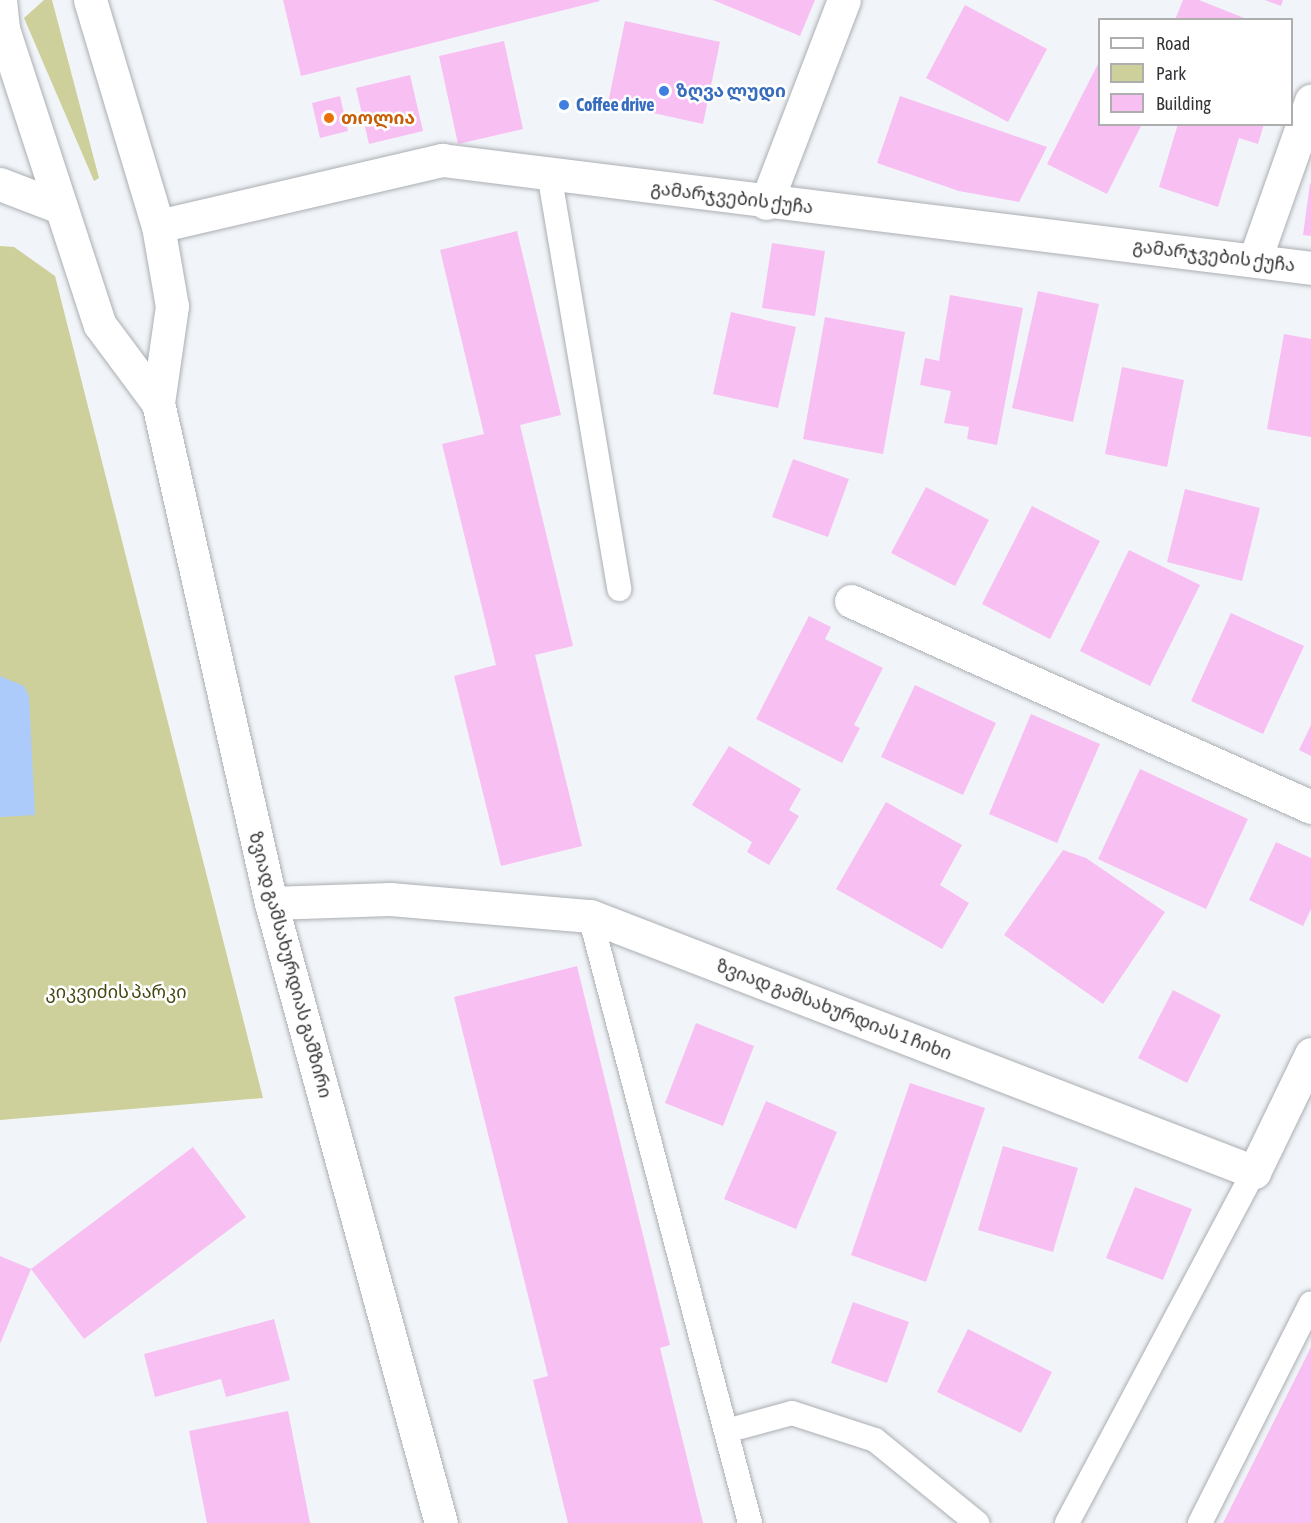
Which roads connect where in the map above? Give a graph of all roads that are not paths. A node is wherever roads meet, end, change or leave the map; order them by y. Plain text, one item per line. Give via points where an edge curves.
1 (0, 0) edge
2 (90, 0) edge
3 (844, 0) edge
4 (1311, 101) edge
5 (549, 173) junction
6 (0, 184) edge
7 (766, 203) junction
8 (60, 207) junction
9 (158, 226) junction
10 (1255, 259) junction
11 (1311, 268) edge
12 (159, 403) junction
13 (620, 590) dead end
14 (851, 601) dead end
15 (1311, 807) edge
16 (271, 903) junction
17 (590, 916) junction
18 (1311, 1054) edge
19 (1254, 1172) junction
20 (1311, 1303) edge
21 (726, 1431) junction
22 (441, 1523) edge
23 (750, 1523) edge
24 (977, 1523) edge
25 (1067, 1523) edge
26 (1200, 1523) edge

1 - 8 street, ზვიად გამსახურდიას გამზირი via 3,29
2 - 9 street, ზვიად გამსახურდიას გამზირი
3 - 7 street
4 - 10 street
5 - 7 street, გამარჯვების ქუჩა
5 - 9 street, გამარჯვების ქუჩა via 442,160
5 - 13 lane
6 - 8 street
7 - 10 street, გამარჯვების ქუჩა
8 - 12 street, ზვიად გამსახურდიას გამზირი via 100,325
9 - 12 street, ზვიად გამსახურდიას გამზირი via 172,306
10 - 11 street, გამარჯვების ქუჩა
12 - 16 street, ზვიად გამსახურდიას გამზირი
14 - 15 street
16 - 17 street, ზვიად გამსახურდიას 1 ჩიხი via 390,899
16 - 22 street, ზვიად გამსახურდიას გამზირი
17 - 19 street, ზვიად გამსახურდიას 1 ჩიხი
17 - 21 lane
18 - 19 street
19 - 25 lane
20 - 26 lane
21 - 23 lane
21 - 24 lane via 792,1413 875,1440

